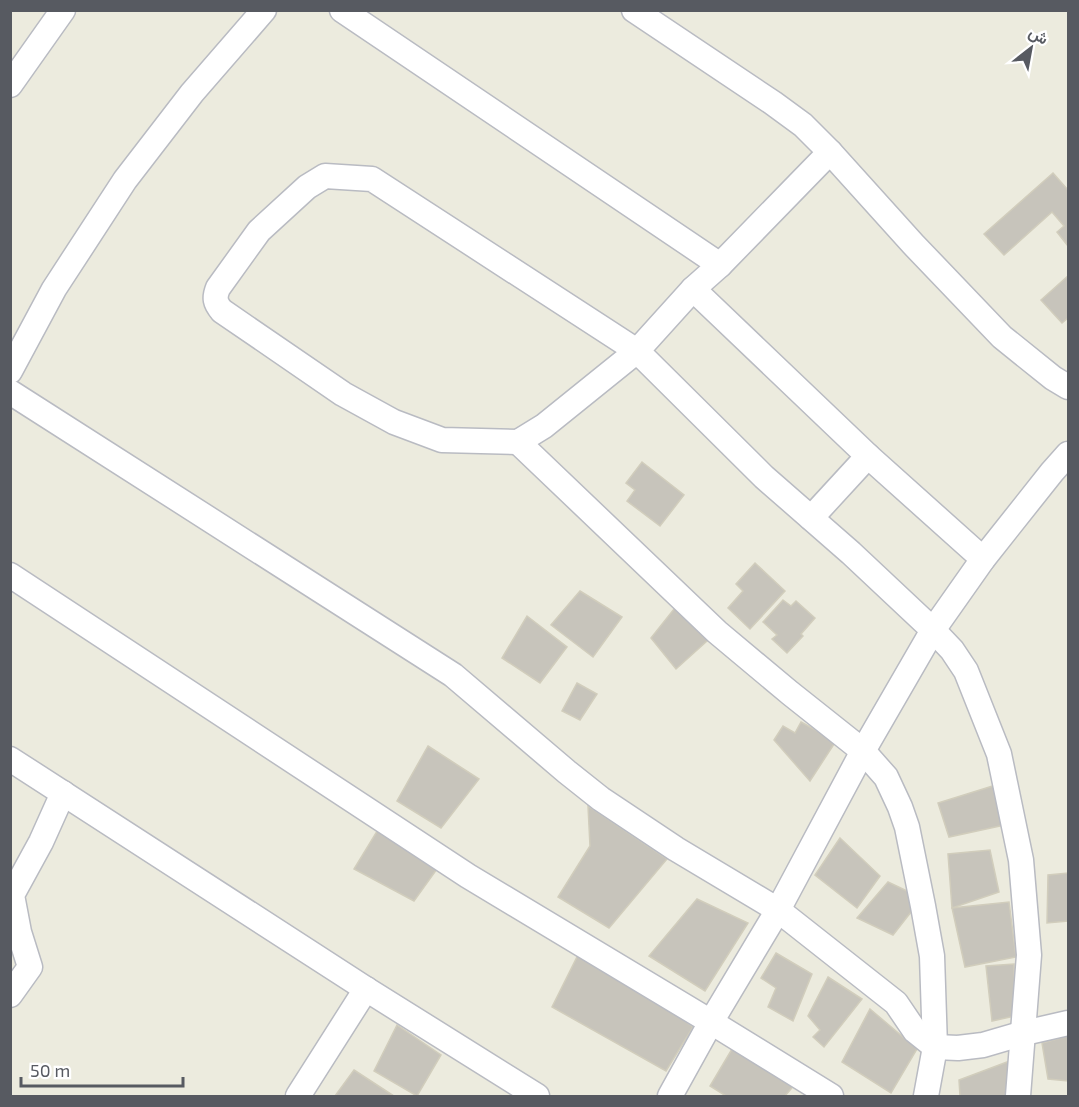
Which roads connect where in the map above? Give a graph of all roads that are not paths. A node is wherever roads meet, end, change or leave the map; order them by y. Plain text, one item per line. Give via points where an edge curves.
1 (63, 10) edge
2 (264, 10) edge
3 (342, 10) edge
4 (634, 10) edge
5 (10, 85) edge
6 (830, 152) junction
7 (720, 265) junction
8 (693, 289) junction
9 (637, 351) junction
10 (10, 371) edge
11 (1068, 387) edge
12 (10, 392) edge
13 (518, 442) junction
14 (1068, 454) edge
15 (868, 456) junction
16 (811, 518) junction
17 (983, 560) junction
18 (10, 575) edge
19 (933, 630) junction
20 (863, 751) junction
21 (10, 759) edge
22 (63, 793) junction
23 (778, 910) junction
24 (366, 989) junction
25 (10, 995) edge
26 (711, 1022) junction
27 (1068, 1023) edge
28 (1024, 1033) junction
29 (935, 1047) junction
30 (298, 1096) edge
31 (537, 1096) edge
32 (670, 1096) edge
33 (831, 1096) edge
34 (926, 1096) edge
35 (1018, 1096) edge

1 - 5 street
2 - 10 street via 192,93 125,180 54,289
3 - 7 street
4 - 6 street via 773,103
6 - 7 street
6 - 11 street via 1002,337
7 - 8 street
8 - 9 street
8 - 15 street
9 - 13 street via 544,426
9 - 13 street via 372,179 325,176 307,186 259,231 218,288 216,304 222,311 343,394 394,423 442,440
9 - 16 street
12 - 23 street via 453,675 601,799
13 - 20 street via 717,632
14 - 17 street
15 - 16 street
15 - 17 street
16 - 19 street
17 - 19 street
18 - 26 street via 468,876
19 - 20 street
19 - 28 street via 966,671 1002,765 1021,860 1029,954
20 - 23 street
20 - 29 street via 886,777 907,827 932,956
21 - 22 street
22 - 24 street
22 - 25 street via 12,895 30,967
23 - 26 street
23 - 29 street via 896,1003 915,1031
24 - 30 street
24 - 31 street
26 - 32 street
26 - 33 street
27 - 28 street
28 - 29 street via 983,1045
28 - 35 street
29 - 34 street

